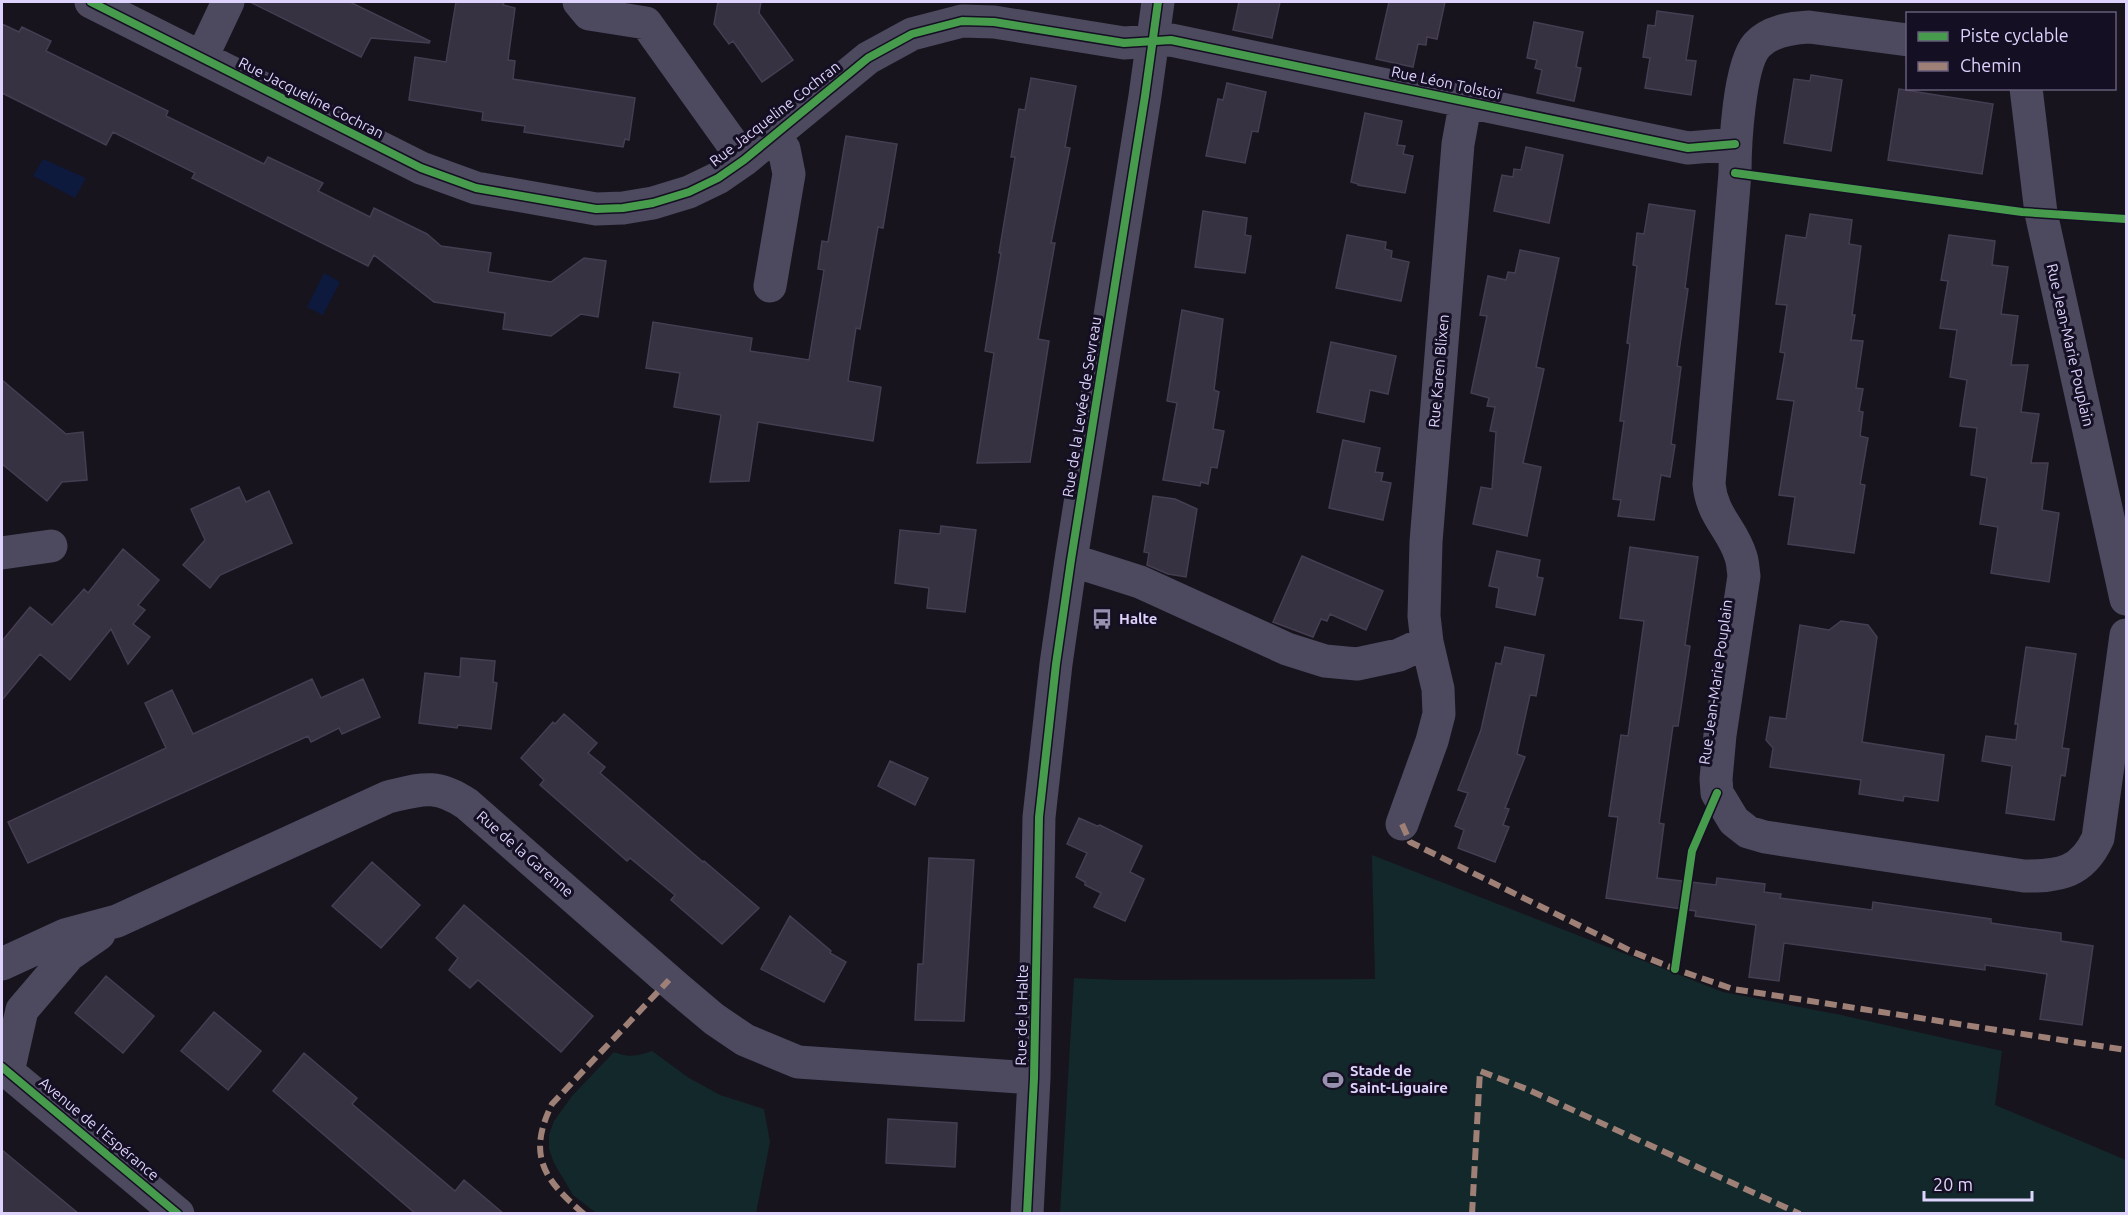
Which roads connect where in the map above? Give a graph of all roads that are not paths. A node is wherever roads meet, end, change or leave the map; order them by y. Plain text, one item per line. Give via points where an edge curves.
1 (91, 2) edge
2 (228, 2) edge
3 (579, 2) edge
4 (1158, 2) edge
5 (648, 12) edge
6 (1906, 40) edge
7 (1152, 42) junction
8 (202, 57) junction
9 (2026, 90) edge
10 (1466, 100) junction
11 (772, 136) junction
12 (1735, 144) junction
13 (744, 160) junction
14 (770, 286) dead end
15 (51, 546) dead end
16 (2, 553) edge
17 (1071, 560) junction
18 (2127, 599) edge
19 (2127, 635) edge
20 (1427, 642) junction
21 (1039, 817) joint
22 (1402, 824) dead end
23 (117, 921) junction
24 (2, 964) edge
25 (5, 1069) edge
26 (1034, 1078) junction
27 (178, 1214) edge
28 (1027, 1214) edge

1 - 8 street, Rue Jacqueline Cochran
2 - 8 street
3 - 5 street, Rue Jacqueline Cochran via 590,14
4 - 7 street, Rue de la Levée de Sevreau
5 - 13 street, Rue Jacqueline Cochran
6 - 12 street, Rue Jean-Marie Pouplain via 1809,27 1769,36 1757,45 1750,58
7 - 10 street, Rue Léon Tolstoï via 1171,40
7 - 11 street, Rue Jacqueline Cochran via 1124,43 994,22 962,21 937,26 912,34 868,58
7 - 17 street, Rue de la Levée de Sevreau
8 - 13 street, Rue Jacqueline Cochran via 422,168 476,188 596,209 623,208 688,192
9 - 18 street, Rue Jean-Marie Pouplain via 2041,213
10 - 12 street, Rue Léon Tolstoï via 1688,147
10 - 20 street, Rue Karen Blixen via 1458,144 1426,542
11 - 13 street, Rue Jacqueline Cochran
11 - 14 street, Rue Jacqueline Cochran via 784,149 789,174
12 - 19 street, Rue Jean-Marie Pouplain via 1709,484 1710,499 1741,556 1744,576 1716,779 1717,793 1734,821 1748,832 1765,837 2024,876 2061,874 2078,866 2091,854 2098,838
15 - 16 street
17 - 20 street via 1140,582 1287,649 1325,661 1357,664 1399,655
17 - 21 street, Rue de la Levée de Sevreau
20 - 22 street, Rue Karen Blixen via 1438,689 1439,714
21 - 26 street, Rue de la Halte
23 - 24 street, Rue de la Garenne via 65,935
23 - 25 street via 69,955 22,1010
23 - 26 street, Rue de la Garenne via 387,797 421,789 438,790 467,804 676,987 745,1040 798,1062
25 - 27 street, Avenue de l'Espérance
26 - 28 street, Rue de la Halte

